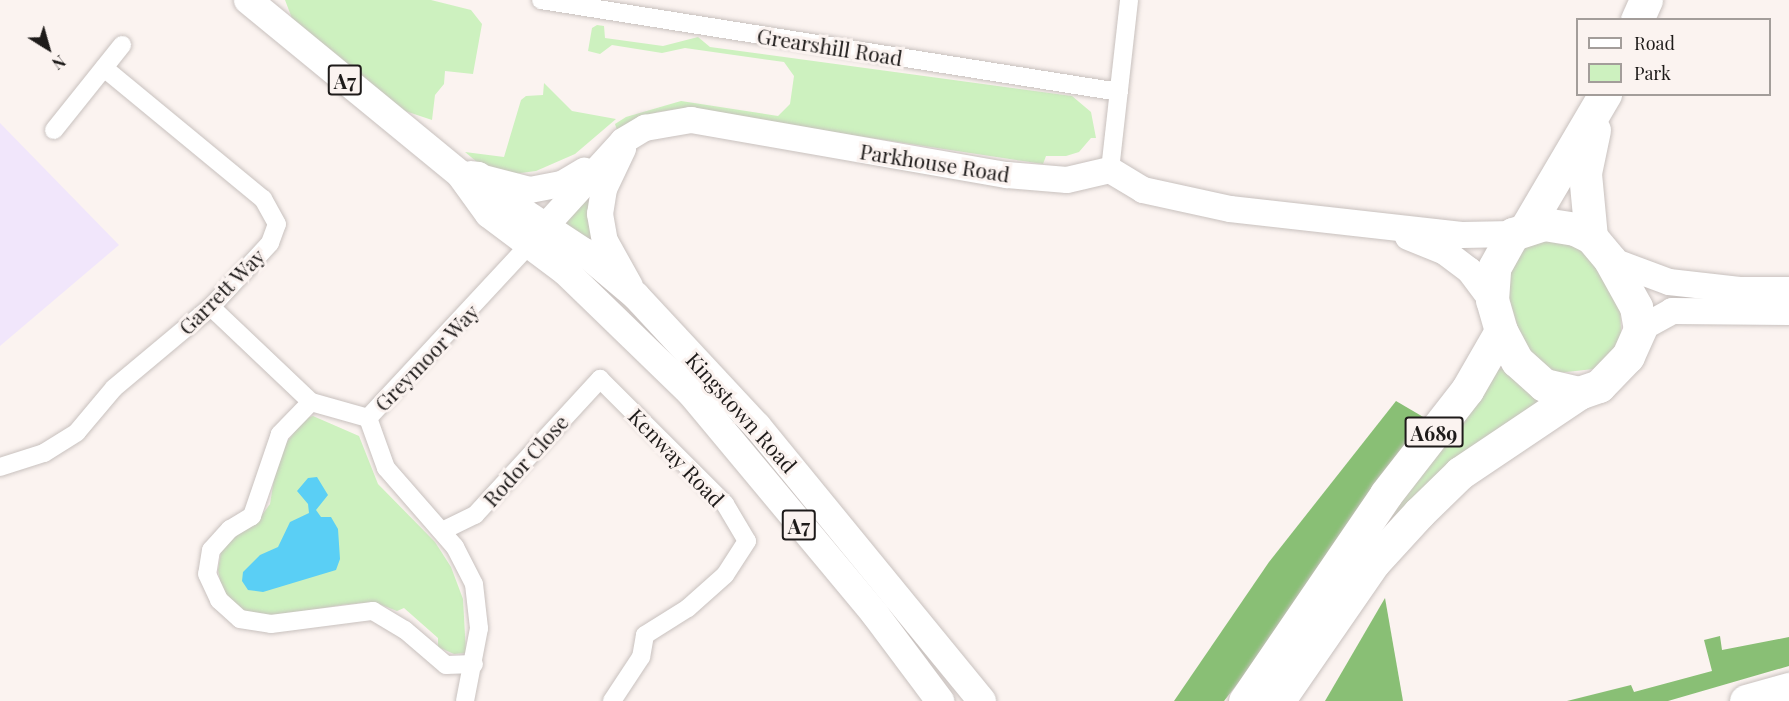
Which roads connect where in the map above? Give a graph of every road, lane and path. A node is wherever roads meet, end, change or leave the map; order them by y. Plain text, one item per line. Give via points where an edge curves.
1 (248, 0) edge
2 (541, 0) edge
3 (1129, 0) edge
4 (1646, 0) edge
5 (580, 3) edge
6 (1638, 18) edge
7 (122, 45) dead end
8 (104, 68) junction
9 (1119, 92) junction
10 (1602, 102) edge
11 (645, 128) junction
12 (54, 130) dead end
13 (602, 159) junction
14 (1110, 170) junction
15 (469, 175) junction
16 (1386, 228) junction
17 (1520, 231) junction
18 (535, 237) junction
19 (1600, 248) junction
20 (1789, 290) edge
21 (636, 296) junction
22 (1492, 300) junction
23 (211, 307) junction
24 (1789, 312) edge
25 (1640, 329) junction
26 (1501, 331) junction
27 (600, 379) joint
28 (1579, 393) junction
29 (311, 402) junction
30 (368, 418) junction
31 (0, 467) edge
32 (442, 531) junction
33 (474, 664) junction
34 (1789, 689) edge
35 (1281, 699) edge
36 (465, 701) edge
37 (612, 701) edge
38 (940, 701) edge
39 (982, 701) edge
40 (1245, 701) edge
41 (1746, 701) edge

1 - 15 main road, Kingstown Road / A7
2 - 5 street, Grearshill Road
3 - 9 street
4 - 6 highway
5 - 9 street, Grearshill Road
7 - 8 street
8 - 12 street
8 - 23 street, Garrett Way via 263,199 277,224 270,243
9 - 14 street
10 - 17 highway
10 - 19 highway via 1585,173
11 - 13 street, Parkhouse Road
11 - 14 street, Parkhouse Road via 691,120 1007,175 1067,180
11 - 21 street via 618,155 604,189 600,214 605,241
13 - 15 street via 562,184 530,190
13 - 18 street, Parkhouse Road
14 - 16 street via 1143,190 1230,209
15 - 18 main road, Kingstown Road / A7 via 491,191
16 - 17 street via 1462,235
16 - 22 street via 1445,252 1480,281
17 - 19 highway via 1560,225
17 - 22 highway via 1494,268
18 - 21 main road, Kingstown Road / A7 via 584,252
18 - 30 street, Greymoor Way
18 - 38 main road, Kingstown Road / A7 via 691,393 875,614
19 - 20 street via 1669,282
19 - 25 highway via 1636,307
21 - 39 main road, Kingstown Road / A7 via 757,426
22 - 26 highway
23 - 29 street
23 - 31 street, Garrett Way via 114,388 77,432 44,453
24 - 25 street via 1672,311
25 - 28 highway via 1620,367 1599,386
26 - 28 highway via 1517,361 1531,375 1544,385
26 - 40 highway, A689 via 1467,390 1386,494
27 - 32 street, Rodor Close via 475,515
27 - 37 street, Kenway Road via 725,504 747,541 718,581 688,608 645,635 641,657
28 - 35 highway, A689 via 1460,473 1419,513 1374,562
29 - 30 street
29 - 33 street via 280,434 252,516 230,529 211,550 207,574 219,600 240,619 271,624 373,611 405,630 446,665
30 - 32 street, Greymoor Way via 386,468
32 - 33 street, Greymoor Way via 474,584 479,628
33 - 36 street, Greymoor Way
34 - 41 highway

